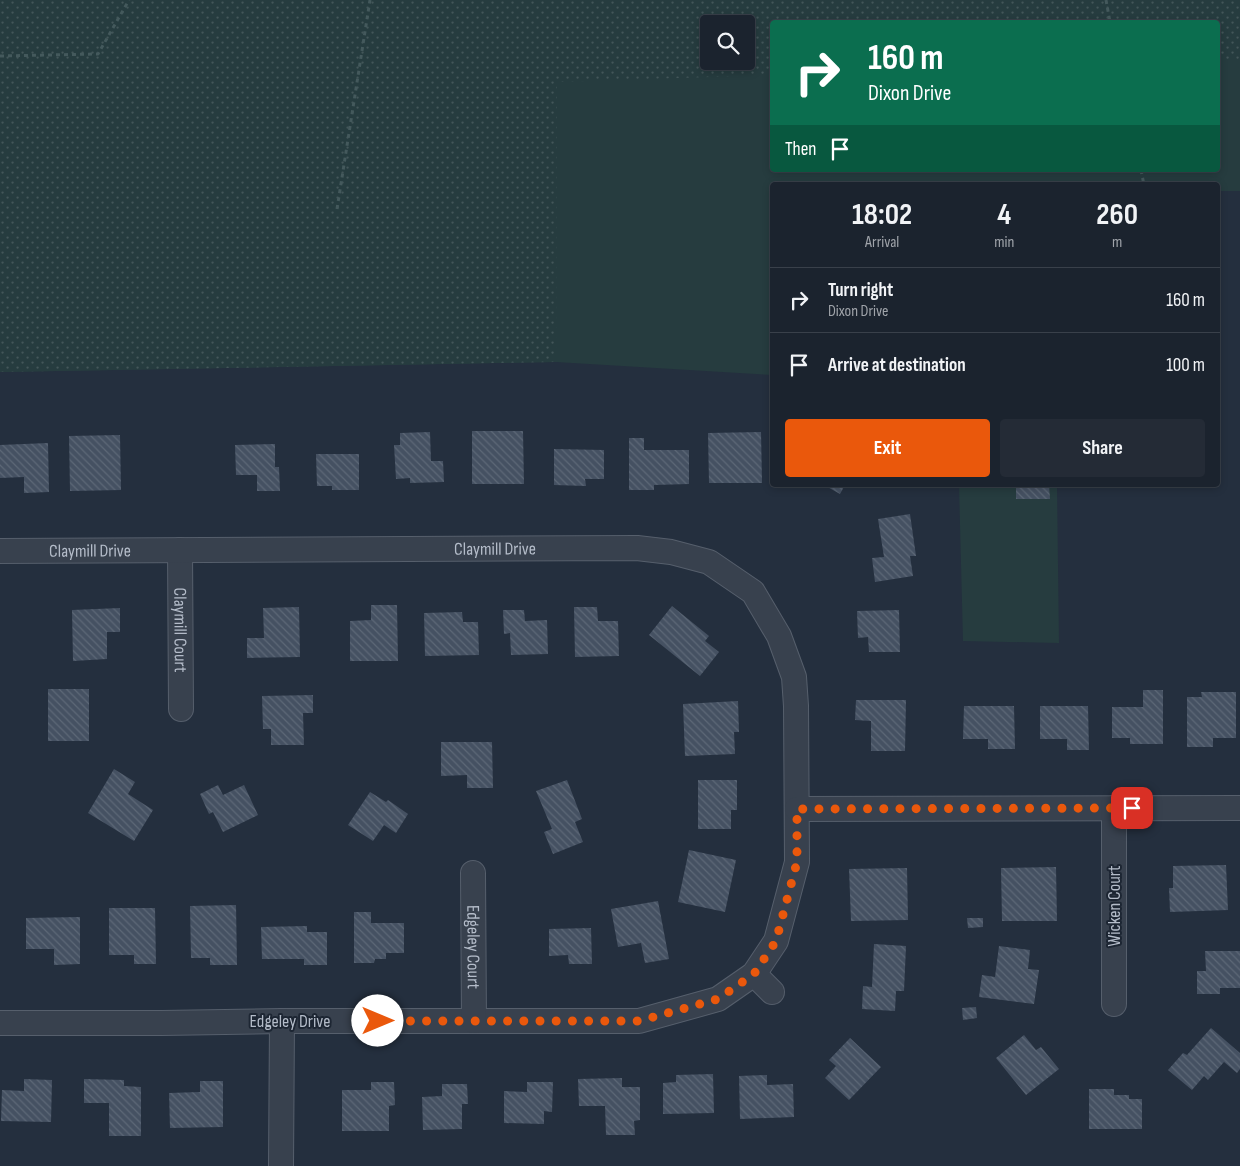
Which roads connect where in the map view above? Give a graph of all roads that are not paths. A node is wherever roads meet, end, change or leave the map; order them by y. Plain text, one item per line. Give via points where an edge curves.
1 (180, 550) junction
2 (0, 551) edge
3 (181, 709) dead end
4 (1114, 808) junction
5 (1240, 808) edge
6 (797, 809) junction
7 (473, 873) dead end
8 (754, 974) junction
9 (772, 992) dead end
10 (1114, 1004) dead end
11 (282, 1021) junction
12 (474, 1021) junction
13 (0, 1023) edge
14 (281, 1166) edge

1 - 2 street, Claymill Drive
1 - 3 street, Claymill Court
1 - 6 street, Claymill Drive via 637,548 671,552 709,562 753,592 779,636 794,676
4 - 5 street
4 - 6 street
4 - 10 street, Wicken Court
6 - 8 street, Edgeley Drive via 797,862 776,941
7 - 12 street, Edgeley Court
8 - 9 street
8 - 12 street, Edgeley Drive via 718,999 639,1021
11 - 12 street, Edgeley Drive
11 - 13 street, Edgeley Drive
11 - 14 street

